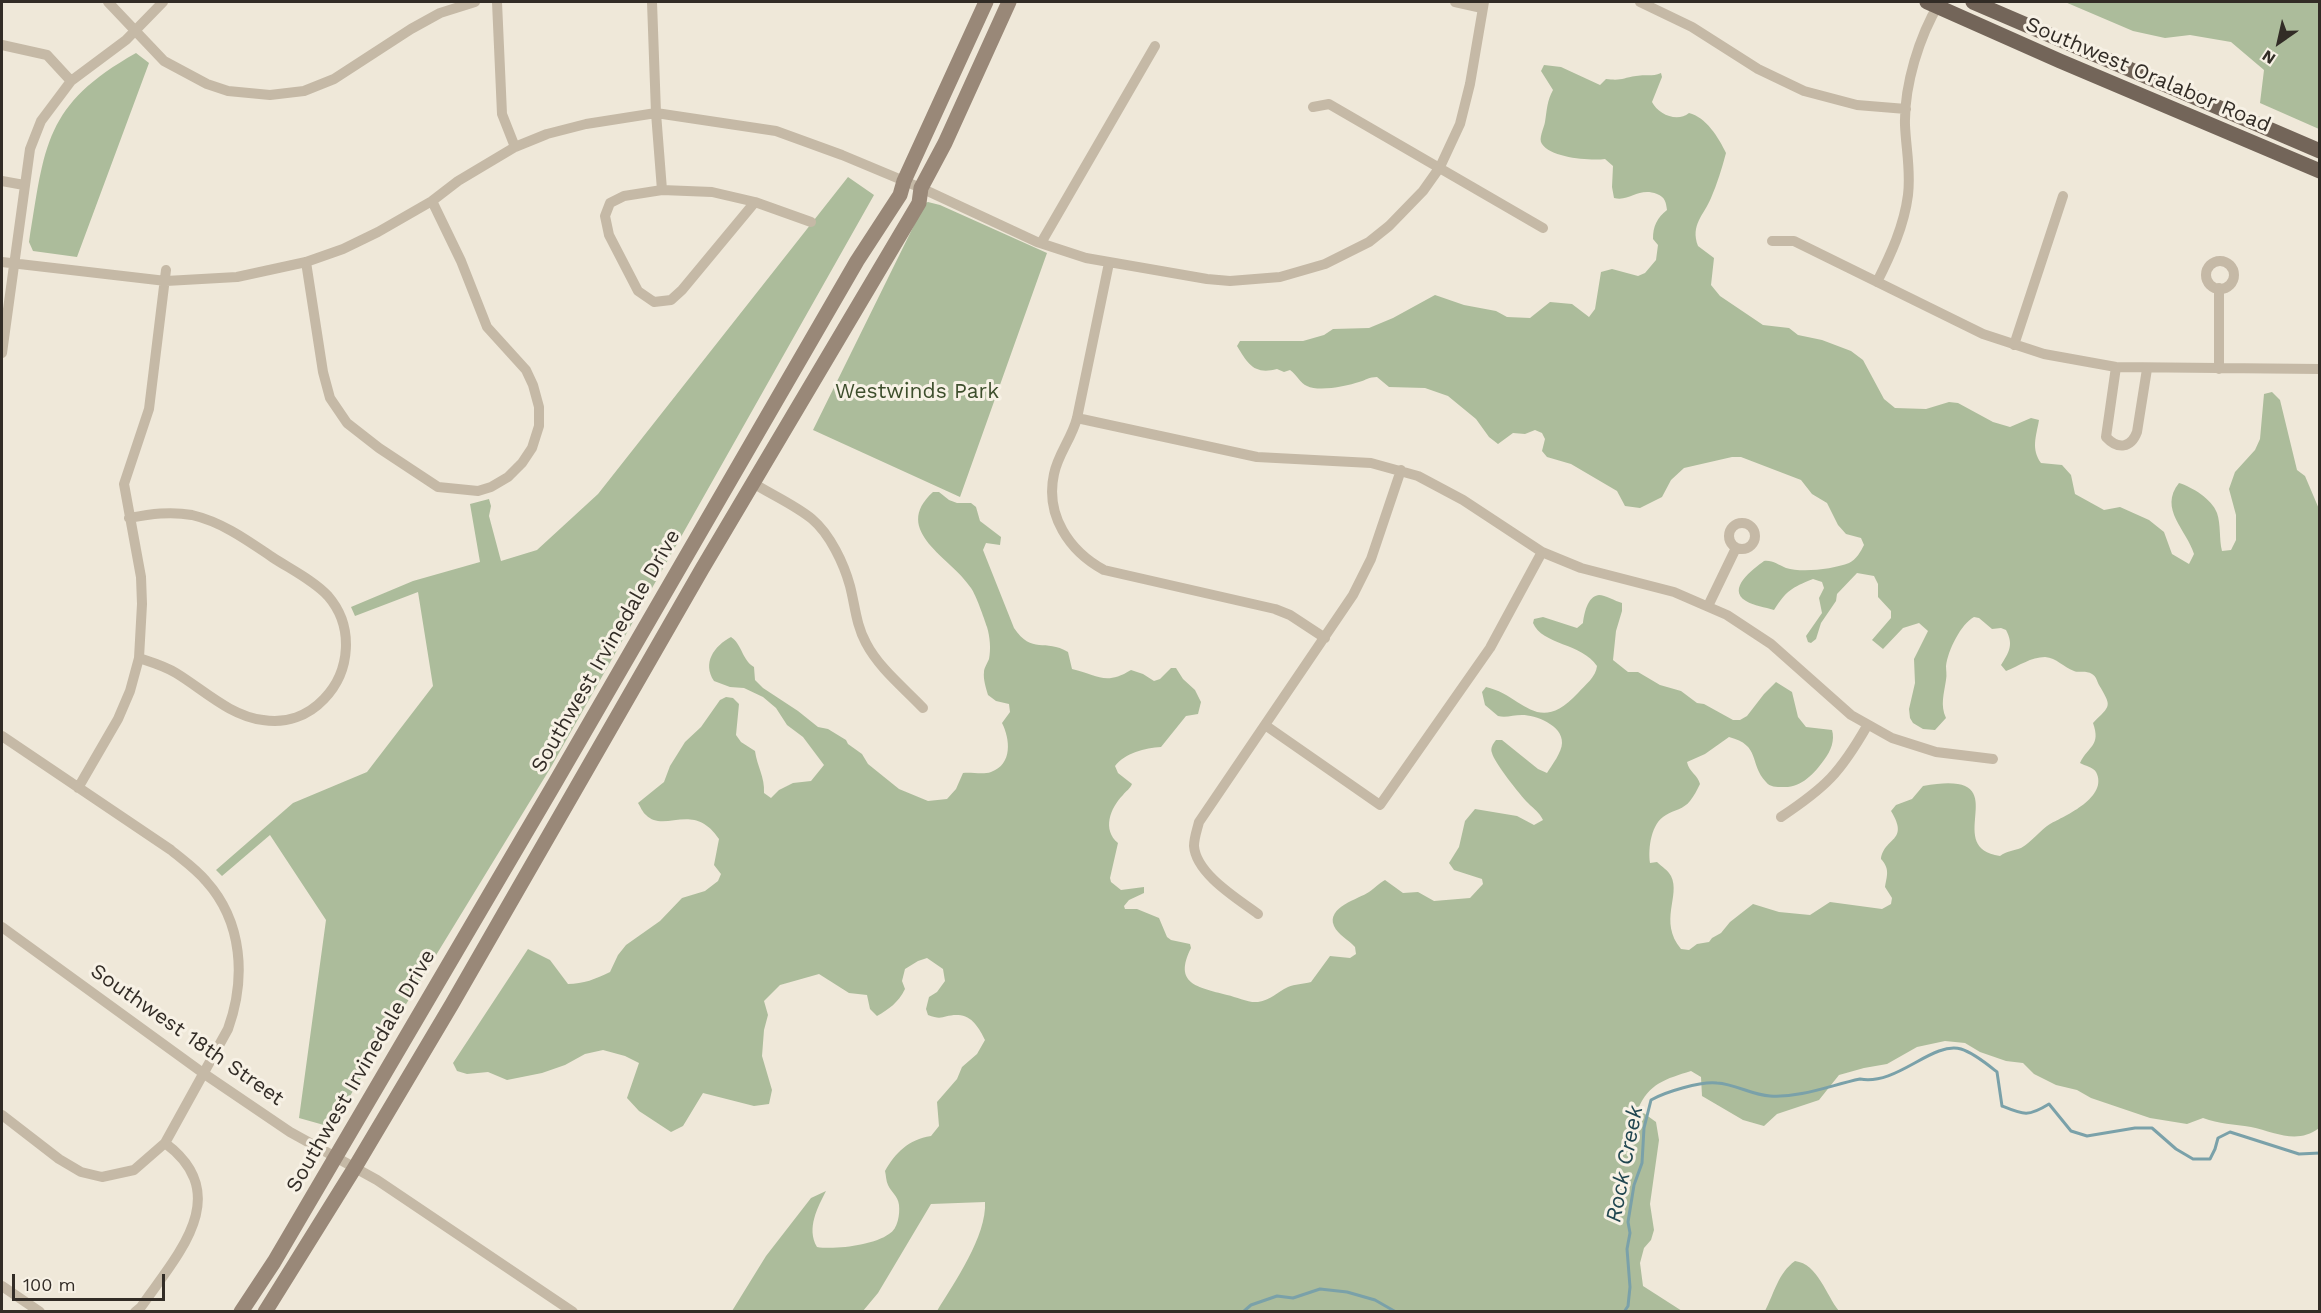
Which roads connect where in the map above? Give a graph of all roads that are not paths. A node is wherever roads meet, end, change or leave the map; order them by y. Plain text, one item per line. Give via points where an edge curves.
1 (108, 2) edge
2 (163, 2) edge
3 (475, 2) edge
4 (497, 2) edge
5 (652, 2) edge
6 (986, 2) edge
7 (1009, 2) edge
8 (1455, 2) edge
9 (1640, 2) edge
10 (1973, 2) edge
11 (1935, 3) edge
12 (1483, 5) edge
13 (136, 30) junction
14 (2, 45) edge
15 (1155, 46) dead end
16 (71, 81) junction
17 (1313, 107) dead end
18 (1906, 110) junction
19 (656, 113) junction
20 (515, 147) junction
21 (2319, 151) edge
22 (1440, 166) junction
23 (2319, 171) edge
24 (2, 181) edge
25 (904, 181) junction
26 (24, 185) junction
27 (921, 188) junction
28 (662, 190) junction
29 (2064, 196) dead end
30 (432, 201) junction
31 (755, 202) junction
32 (811, 222) dead end
33 (1543, 228) dead end
34 (1772, 241) dead end
35 (1041, 243) junction
36 (7, 262) edge
37 (306, 262) junction
38 (1109, 263) junction
39 (166, 270) dead end
40 (166, 281) junction
41 (1877, 282) junction
42 (2219, 288) dead end
43 (2014, 345) junction
44 (2, 353) edge
45 (2116, 368) junction
46 (2147, 369) junction
47 (2219, 369) junction
48 (2319, 369) edge
49 (1077, 418) junction
50 (1401, 470) junction
51 (753, 483) junction
52 (129, 518) junction
53 (1736, 548) dead end
54 (1542, 552) junction
55 (1708, 606) junction
56 (1325, 638) junction
57 (627, 657) junction
58 (138, 658) junction
59 (646, 667) junction
60 (923, 708) dead end
61 (1265, 725) junction
62 (1867, 726) junction
63 (2, 736) edge
64 (1994, 759) dead end
65 (78, 788) junction
66 (1781, 817) dead end
67 (1258, 915) dead end
68 (2, 927) edge
69 (203, 1073) junction
70 (2, 1115) edge
71 (165, 1143) junction
72 (335, 1158) junction
73 (354, 1169) junction
74 (2, 1286) edge
75 (40, 1311) edge
76 (135, 1311) edge
77 (241, 1311) edge
78 (265, 1311) edge
79 (573, 1311) edge

1 - 13 street
2 - 13 street
3 - 13 street via 420,24 334,79 304,91 270,95 228,91 207,84 165,61
4 - 20 street via 502,114
5 - 19 street
6 - 25 main road, Southwest Irvinedale Drive
7 - 27 main road, Southwest Irvinedale Drive
8 - 12 street
9 - 18 street via 1804,91 1857,105
10 - 21 main road, Southwest Oralabor Road
11 - 18 street via 1909,81
11 - 23 main road, Southwest Oralabor Road via 2060,61
12 - 22 street via 1467,101
13 - 16 street
14 - 16 street via 47,55
15 - 35 street
16 - 26 street via 41,121 30,149
17 - 22 street via 1329,104
18 - 41 street via 1908,195 1897,239
19 - 20 street via 547,134
19 - 25 street via 776,131
19 - 28 street
20 - 30 street
22 - 33 street
22 - 38 street via 1423,191 1389,226 1347,255 1302,272 1230,281
24 - 26 street
25 - 27 street
25 - 57 main road, Southwest Irvinedale Drive via 900,195 857,261
26 - 36 street
27 - 35 street
27 - 51 main road, Southwest Irvinedale Drive via 919,203
28 - 31 street via 712,192
28 - 31 street via 624,196 610,203 605,216 609,236 638,291 654,302 671,300 682,290
29 - 43 street
30 - 37 street via 343,249
30 - 37 street via 488,327 526,370 539,407 539,426 532,448 508,477 491,487 438,487 348,423 330,398 323,372
31 - 32 street
34 - 41 street via 1794,241
35 - 38 street
36 - 40 street
36 - 44 street
37 - 40 street via 237,277
38 - 49 street
39 - 40 street
40 - 52 street via 148,409 124,484
41 - 43 street
42 - 47 street
43 - 45 street
45 - 46 street
45 - 46 street via 2106,437 2121,447 2134,440 2137,432
46 - 47 street
47 - 48 street
49 - 50 street via 1257,457 1348,460
49 - 56 street via 1056,467 1052,490 1062,531 1080,555 1120,576 1275,609
50 - 54 street via 1441,486
50 - 56 street via 1366,569
51 - 59 main road, Southwest Irvinedale Drive
51 - 60 street via 804,513 824,531 850,584 859,628 867,645 880,665
52 - 58 street via 141,577
52 - 58 street via 152,513 192,515 242,537 328,596 341,618 347,646 339,680 325,699 308,712 274,722 244,717 174,671
53 - 55 street
54 - 55 street via 1581,568 1647,583
54 - 61 street via 1490,648 1380,805
55 - 62 street via 1771,644 1831,700
56 - 61 street
57 - 59 main road
57 - 72 main road, Southwest Irvinedale Drive
58 - 65 street via 130,692
59 - 73 main road, Southwest Irvinedale Drive
61 - 67 street via 1206,809 1194,847 1206,872
62 - 64 street via 1936,752
62 - 66 street via 1831,780
63 - 65 street
65 - 69 street via 171,850 207,882 229,919 237,940 239,978 233,1016
68 - 69 street, Southwest 18th Street
69 - 71 street
69 - 72 street, Southwest 18th Street
70 - 71 street via 59,1159 81,1172 102,1177 134,1170
71 - 76 street via 179,1154 193,1174 199,1194 197,1217 180,1250
72 - 73 street, Southwest 18th Street
72 - 77 main road, Southwest Irvinedale Drive
73 - 78 main road, Southwest Irvinedale Drive
73 - 79 street, Southwest 18th Street via 377,1180
74 - 75 street

